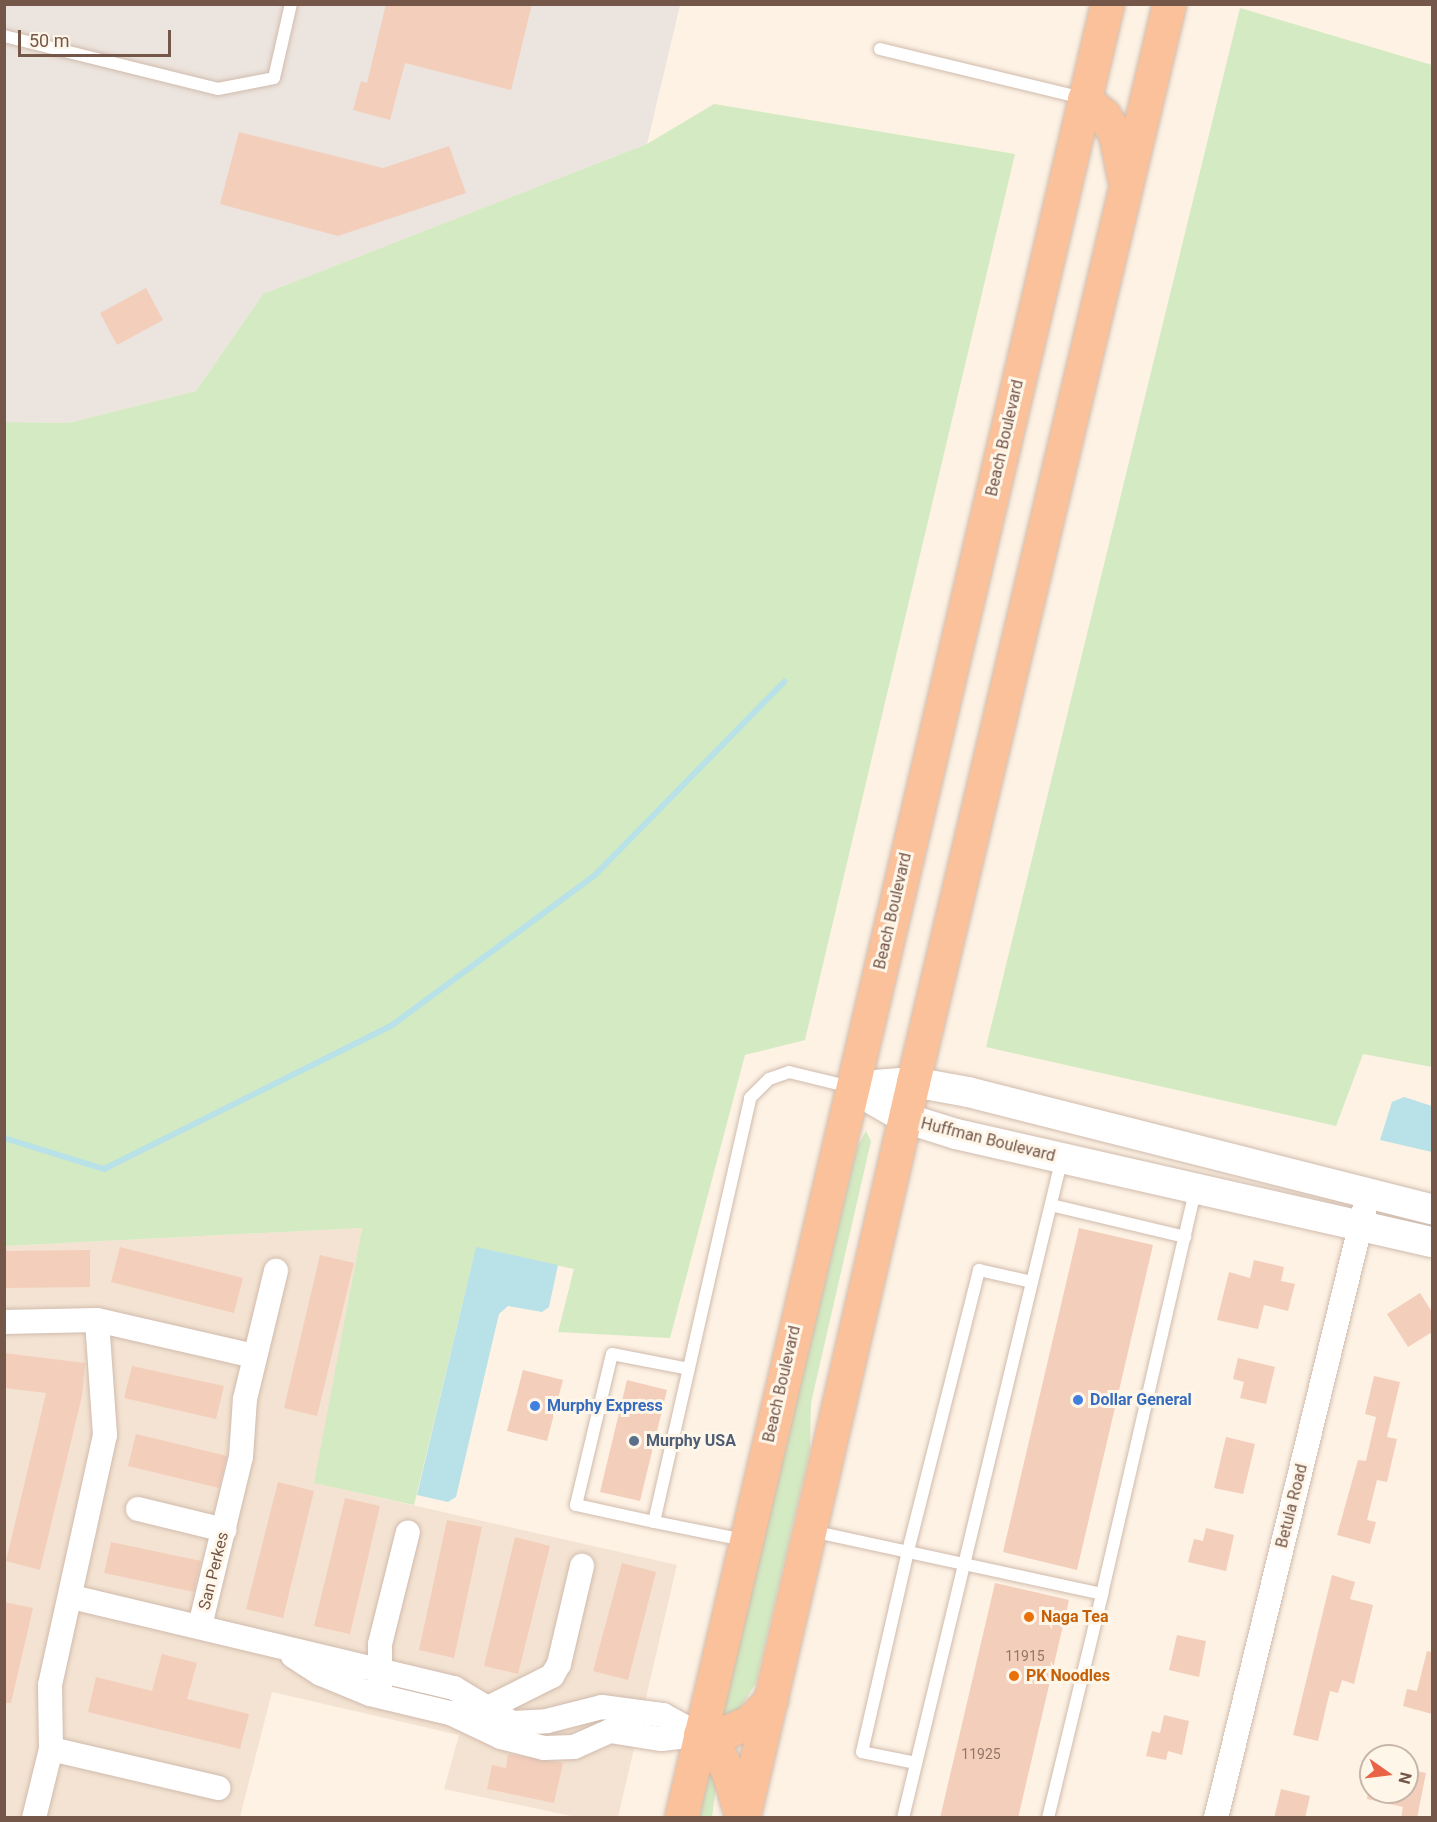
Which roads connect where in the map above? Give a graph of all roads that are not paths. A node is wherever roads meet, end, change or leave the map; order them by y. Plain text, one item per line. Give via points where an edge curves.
1 (291, 4) edge
2 (1107, 4) edge
3 (1169, 4) edge
4 (4, 36) edge
5 (880, 49) dead end
6 (1152, 78) junction
7 (1084, 99) junction
8 (1126, 188) junction
9 (913, 1082) junction
10 (851, 1088) junction
11 (905, 1118) junction
12 (1062, 1158) junction
13 (1310, 1179) junction
14 (1196, 1187) junction
15 (1368, 1194) junction
16 (1051, 1205) junction
17 (1432, 1209) edge
18 (1360, 1225) junction
19 (1185, 1237) junction
20 (1432, 1242) edge
21 (276, 1271) dead end
22 (1032, 1282) junction
23 (98, 1320) junction
24 (4, 1322) edge
25 (254, 1356) junction
26 (689, 1369) junction
27 (138, 1509) dead end
28 (654, 1522) junction
29 (224, 1530) junction
30 (811, 1531) junction
31 (408, 1532) dead end
32 (746, 1540) junction
33 (908, 1551) junction
34 (964, 1564) junction
35 (582, 1566) dead end
36 (1102, 1594) junction
37 (72, 1596) junction
38 (200, 1626) junction
39 (275, 1644) junction
40 (381, 1671) junction
41 (379, 1696) junction
42 (771, 1700) junction
43 (482, 1716) junction
44 (700, 1735) junction
45 (51, 1749) junction
46 (916, 1763) junction
47 (219, 1788) dead end
48 (34, 1818) edge
49 (681, 1818) edge
50 (743, 1818) edge
51 (903, 1818) edge
52 (1048, 1818) edge
53 (1216, 1818) edge

1 - 4 lane via 274,78 218,89
2 - 7 highway, Beach Boulevard
3 - 6 highway
5 - 7 lane
6 - 7 highway via 1130,93 1111,99
6 - 8 highway
7 - 8 highway via 1104,115 1115,134
7 - 10 highway, Beach Boulevard
8 - 9 highway
9 - 10 street
9 - 11 highway
9 - 13 street via 1072,1116
10 - 11 street, Huffman Boulevard
10 - 26 lane via 789,1072 769,1079 750,1098
10 - 32 highway, Beach Boulevard
11 - 12 street, Huffman Boulevard
11 - 30 highway
12 - 14 street, Huffman Boulevard
12 - 16 lane
13 - 14 street via 1283,1185 1208,1168 1200,1173
13 - 15 street
14 - 18 street, Huffman Boulevard
14 - 19 lane
15 - 17 street
15 - 18 street, Betula Road
16 - 19 lane
16 - 22 lane
18 - 20 street, Huffman Boulevard
18 - 53 street, Betula Road
19 - 36 lane
21 - 25 street, San Perkes
22 - 33 lane via 980,1270
22 - 34 lane
23 - 24 street
23 - 25 street
23 - 37 street via 105,1435
25 - 29 street, San Perkes via 245,1399 241,1457
26 - 28 lane
26 - 28 lane via 612,1354 576,1505
27 - 29 street
28 - 32 lane
29 - 38 street, San Perkes
30 - 33 lane
30 - 42 highway
31 - 40 street via 380,1644
32 - 44 highway, Beach Boulevard
33 - 34 lane
33 - 46 lane via 862,1752
34 - 36 lane
34 - 46 lane
35 - 43 street via 559,1664 552,1676
36 - 52 lane
37 - 38 street
37 - 45 street via 50,1685
38 - 39 street, San Perkes
39 - 40 street, San Perkes
39 - 41 street via 321,1674
40 - 41 street
40 - 43 street, San Perkes via 454,1688
41 - 43 street via 450,1713
42 - 44 highway via 750,1721 729,1731
42 - 50 highway
43 - 44 street, San Perkes via 512,1723 547,1721 602,1707 663,1715
43 - 44 street via 501,1737 544,1748 574,1747 610,1731 661,1739
44 - 49 highway, Beach Boulevard
44 - 50 highway via 716,1748
45 - 47 street
45 - 48 street
46 - 51 lane

